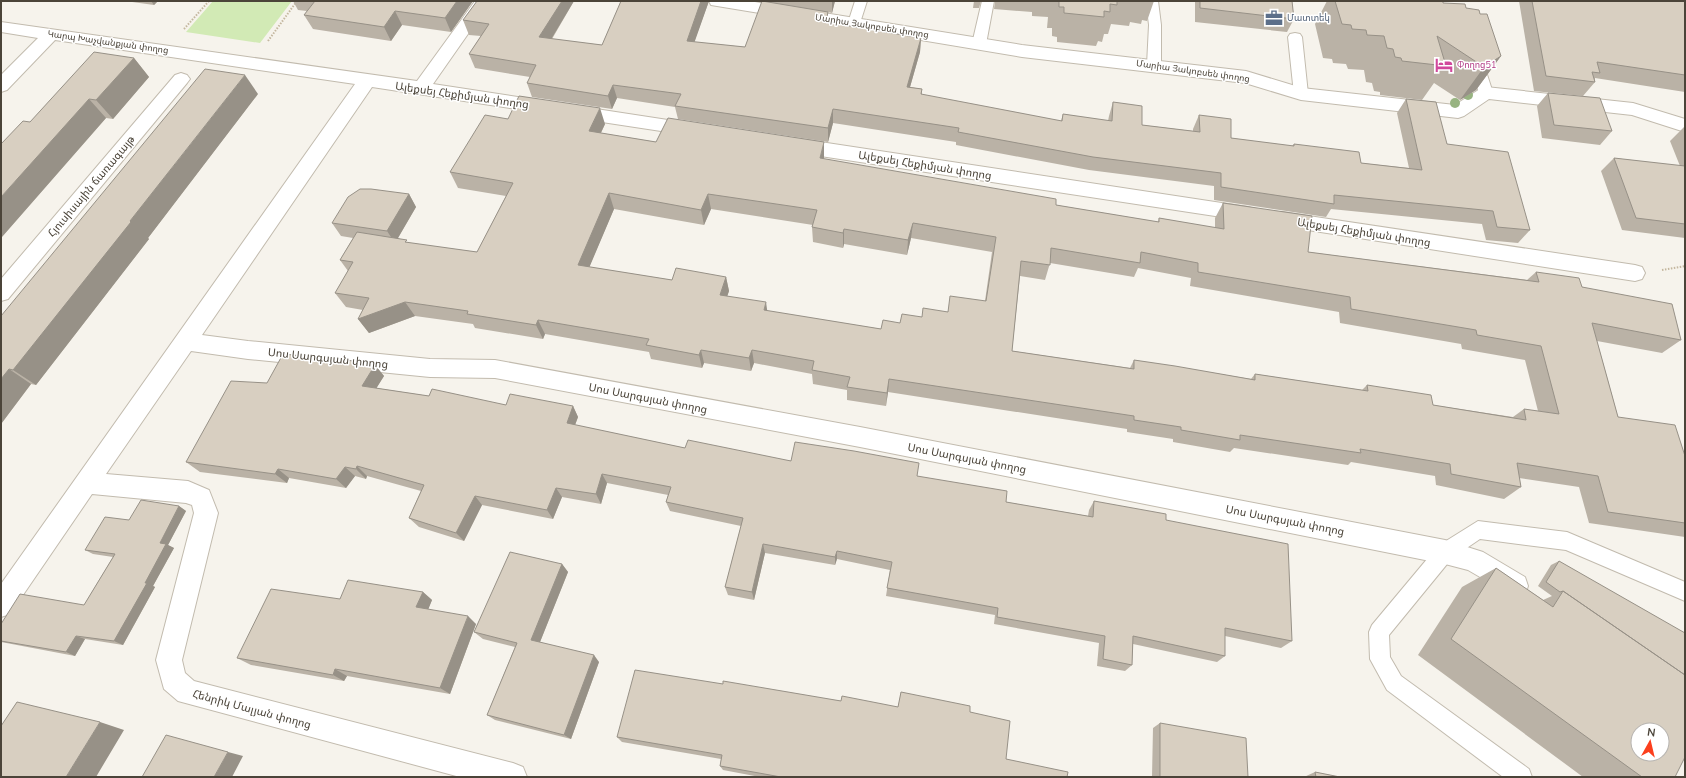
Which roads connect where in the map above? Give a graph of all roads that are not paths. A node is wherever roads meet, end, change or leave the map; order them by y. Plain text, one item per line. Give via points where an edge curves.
1 (484, 1) edge
2 (717, 1) edge
3 (861, 1) edge
4 (988, 1) edge
5 (1152, 1) edge
6 (854, 23) junction
7 (1, 28) edge
8 (52, 34) junction
9 (1295, 36) edge
10 (979, 44) junction
11 (1472, 49) edge
12 (214, 58) joint
13 (1154, 65) junction
14 (181, 79) dead end
15 (367, 81) junction
16 (1, 86) edge
17 (421, 88) junction
18 (1486, 93) junction
19 (1301, 94) junction
20 (1685, 126) edge
21 (713, 133) edge
22 (776, 142) edge
23 (1635, 273) dead end
24 (1, 293) edge
25 (185, 341) junction
26 (86, 483) junction
27 (1445, 552) junction
28 (1685, 592) edge
29 (1534, 600) edge
30 (1, 604) edge
31 (512, 777) edge
32 (1521, 777) edge

1 - 17 street
2 - 6 street, Մարիա Յակոբսեն փողոց
3 - 6 lane
4 - 10 lane
5 - 13 lane via 1155,25
6 - 10 street, Մարիա Յակոբսեն փողոց
7 - 8 street, Կարպ Խաչվանքյան փողոց
8 - 12 street, Կարպ Խաչվանքյան փողոց
8 - 16 street
9 - 19 lane
10 - 13 street, Մարիա Յակոբսեն փողոց
11 - 18 lane
12 - 15 street, Ալեքսեյ Հեքիմյան փողոց
13 - 19 street, Մարիա Յակոբսեն փողոց via 1246,77
14 - 24 street, Հյուսիսային ճառագայթ
15 - 17 street, Ալեքսեյ Հեքիմյան փողոց
15 - 25 street
17 - 21 street, Ալեքսեյ Հեքիմյան փողոց
18 - 19 street, Մարիա Յակոբսեն փողոց via 1458,112
18 - 20 street via 1633,110
22 - 23 street, Ալեքսեյ Հեքիմյան փողոց
25 - 26 street
25 - 27 street, Սոս Սարգսյան փողոց via 248,350 430,368 495,369
26 - 30 street
26 - 31 street, Հենրիկ Մալյան փողոց via 188,492 201,498 206,513 170,660 173,680 187,692
27 - 28 lane via 1478,530 1567,541
27 - 29 street, Սոս Սարգսյան փողոց via 1474,560
27 - 32 lane via 1379,632 1380,659 1394,683

